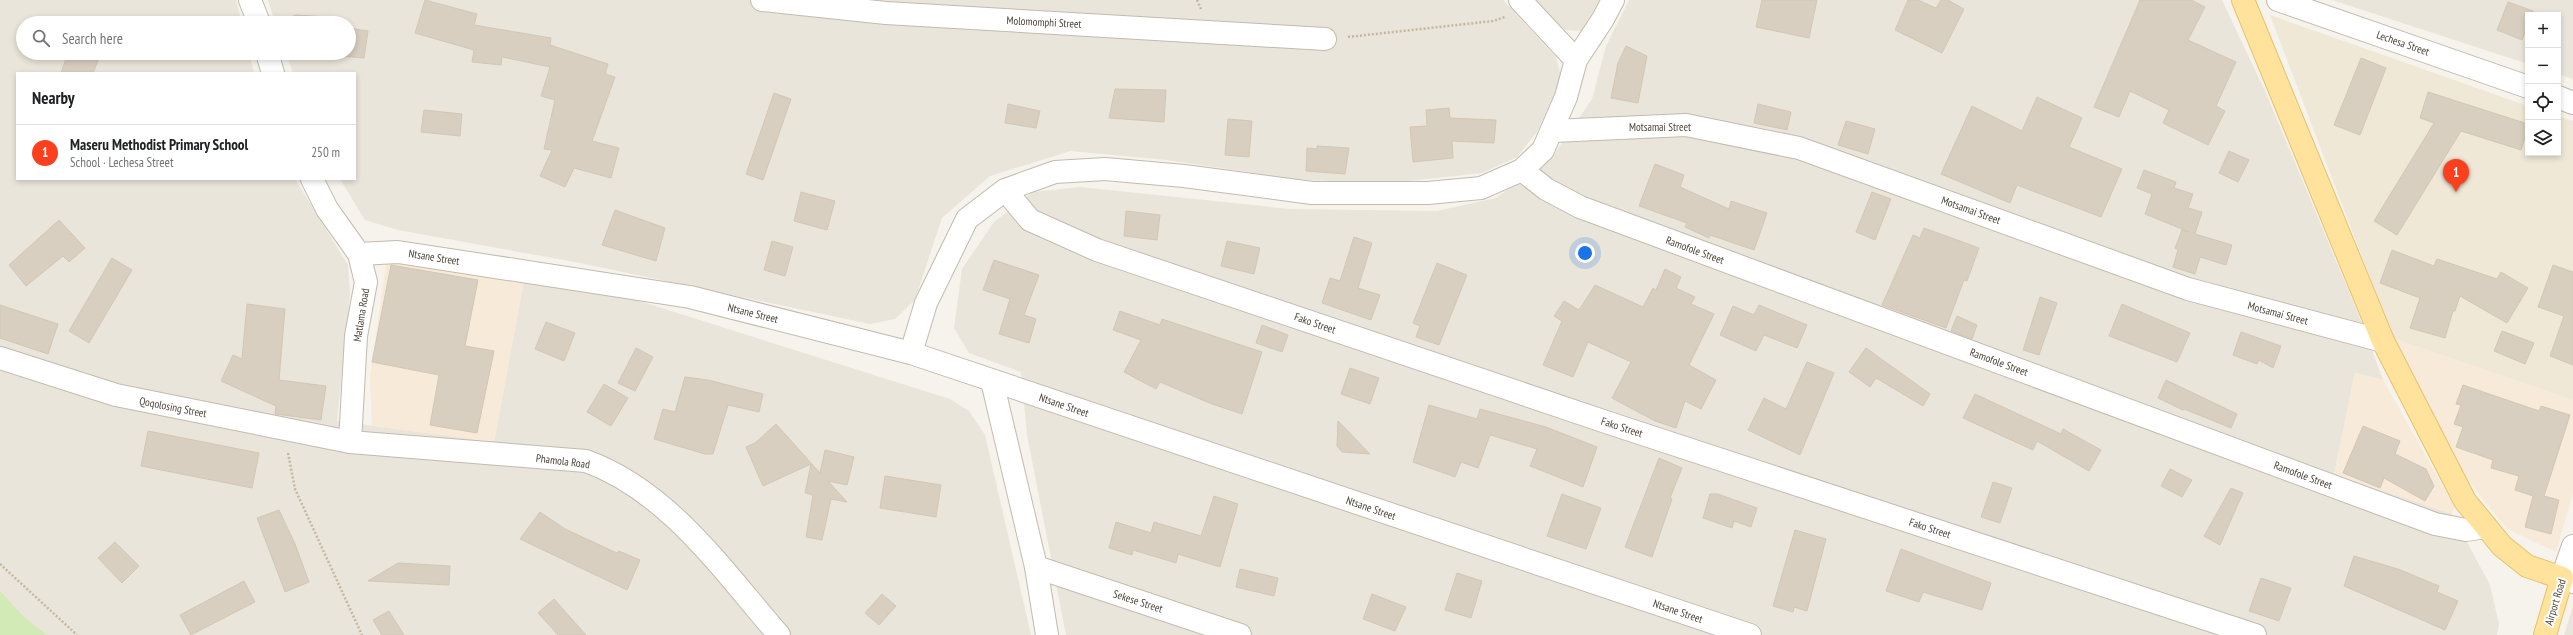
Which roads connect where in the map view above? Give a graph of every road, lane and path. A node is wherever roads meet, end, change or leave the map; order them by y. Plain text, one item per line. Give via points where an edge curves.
1 (250, 0) edge
2 (762, 0) edge
3 (1612, 0) edge
4 (2242, 0) edge
5 (2278, 0) edge
6 (1525, 5) edge
7 (256, 16) edge
8 (1325, 39) joint
9 (269, 60) edge
10 (1576, 60) junction
11 (273, 72) edge
12 (2525, 86) edge
13 (2561, 98) edge
14 (2573, 102) edge
15 (1552, 131) junction
16 (1522, 170) junction
17 (312, 180) edge
18 (1005, 190) junction
19 (359, 254) junction
20 (2383, 341) junction
21 (911, 353) junction
22 (0, 358) edge
23 (992, 381) junction
24 (283, 429) junction
25 (350, 442) junction
26 (2486, 527) junction
27 (2573, 546) edge
28 (0, 564) edge
29 (1036, 567) junction
30 (2567, 580) edge
31 (77, 635) edge
32 (362, 635) edge
33 (779, 635) edge
34 (1048, 635) edge
35 (1240, 635) edge
36 (1750, 635) edge
37 (2255, 635) edge
38 (2545, 635) edge

1 - 7 street
2 - 8 street, Molomomphi Street via 886,13
3 - 10 street via 1603,19
4 - 20 main road
5 - 12 street, Lechesa Street
6 - 8 path via 1493,21
6 - 10 street
9 - 11 street
10 - 15 street via 1566,97
13 - 14 street
15 - 16 street via 1543,150
15 - 20 street, Motsamai Street via 1686,125 1799,148 2188,289
16 - 18 street via 1481,188 1428,194 1312,193 1184,176 1105,169 1055,172
16 - 26 street, Ramofole Street via 1546,189 1580,207 2435,524 2466,530
17 - 19 street, Matlama Road via 327,209
18 - 21 street via 968,219 926,303
18 - 37 street, Fako Street via 1030,220 1097,250 1609,423
19 - 21 street, Ntsane Street via 398,252 690,297
19 - 25 street, Matlama Road via 366,282 356,336
20 - 26 main road via 2464,501
21 - 23 street, Ntsane Street
22 - 24 street, Qoqolosing Street via 116,395
23 - 29 street
23 - 36 street, Ntsane Street
24 - 25 street, Qoqolosing Street
24 - 32 path via 295,489
25 - 33 street, Phamola Road via 586,461 607,469 680,520
26 - 30 main road via 2502,546 2527,566
27 - 30 street, Airport Road
28 - 31 path
29 - 34 street
29 - 35 street, Sekese Street
30 - 38 main road, Airport Road

